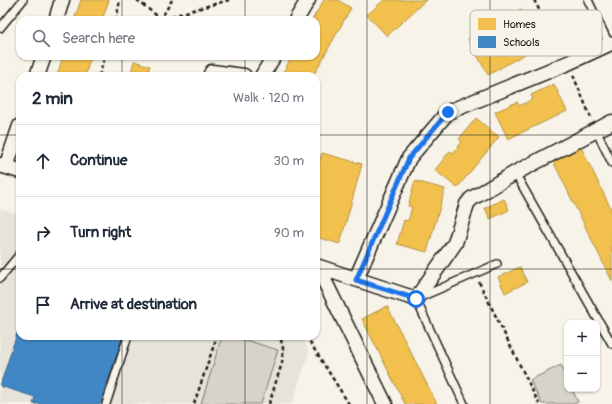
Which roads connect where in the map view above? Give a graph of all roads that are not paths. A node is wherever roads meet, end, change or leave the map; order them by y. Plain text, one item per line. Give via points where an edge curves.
1 (23, 0) edge
2 (62, 0) edge
3 (308, 0) edge
4 (588, 0) edge
5 (593, 10) edge
6 (57, 16) edge
7 (298, 16) edge
8 (0, 28) edge
9 (602, 30) edge
10 (610, 47) edge
11 (586, 56) edge
12 (43, 60) edge
13 (272, 60) edge
14 (38, 72) edge
15 (264, 72) edge
16 (612, 122) edge
17 (596, 130) junction
18 (16, 135) edge
19 (612, 163) edge
20 (3, 166) edge
21 (16, 170) edge
22 (516, 173) junction
23 (16, 259) edge
24 (497, 264) dead end
25 (320, 267) edge
26 (0, 278) edge
27 (356, 280) junction
28 (416, 299) junction
29 (127, 340) edge
30 (612, 344) edge
31 (106, 404) edge
32 (386, 404) edge
33 (464, 404) edge

1 - 8 lane
2 - 6 street
3 - 7 street
4 - 5 lane
9 - 10 lane
11 - 27 street via 448,112 409,158
12 - 14 street
13 - 15 street
16 - 17 street
17 - 19 lane
17 - 22 street
18 - 20 street
20 - 21 street
22 - 28 street via 467,204 455,243
22 - 30 lane
23 - 26 lane
24 - 28 lane
25 - 27 street
25 - 32 street via 325,282
27 - 28 street
28 - 33 lane
29 - 31 lane

